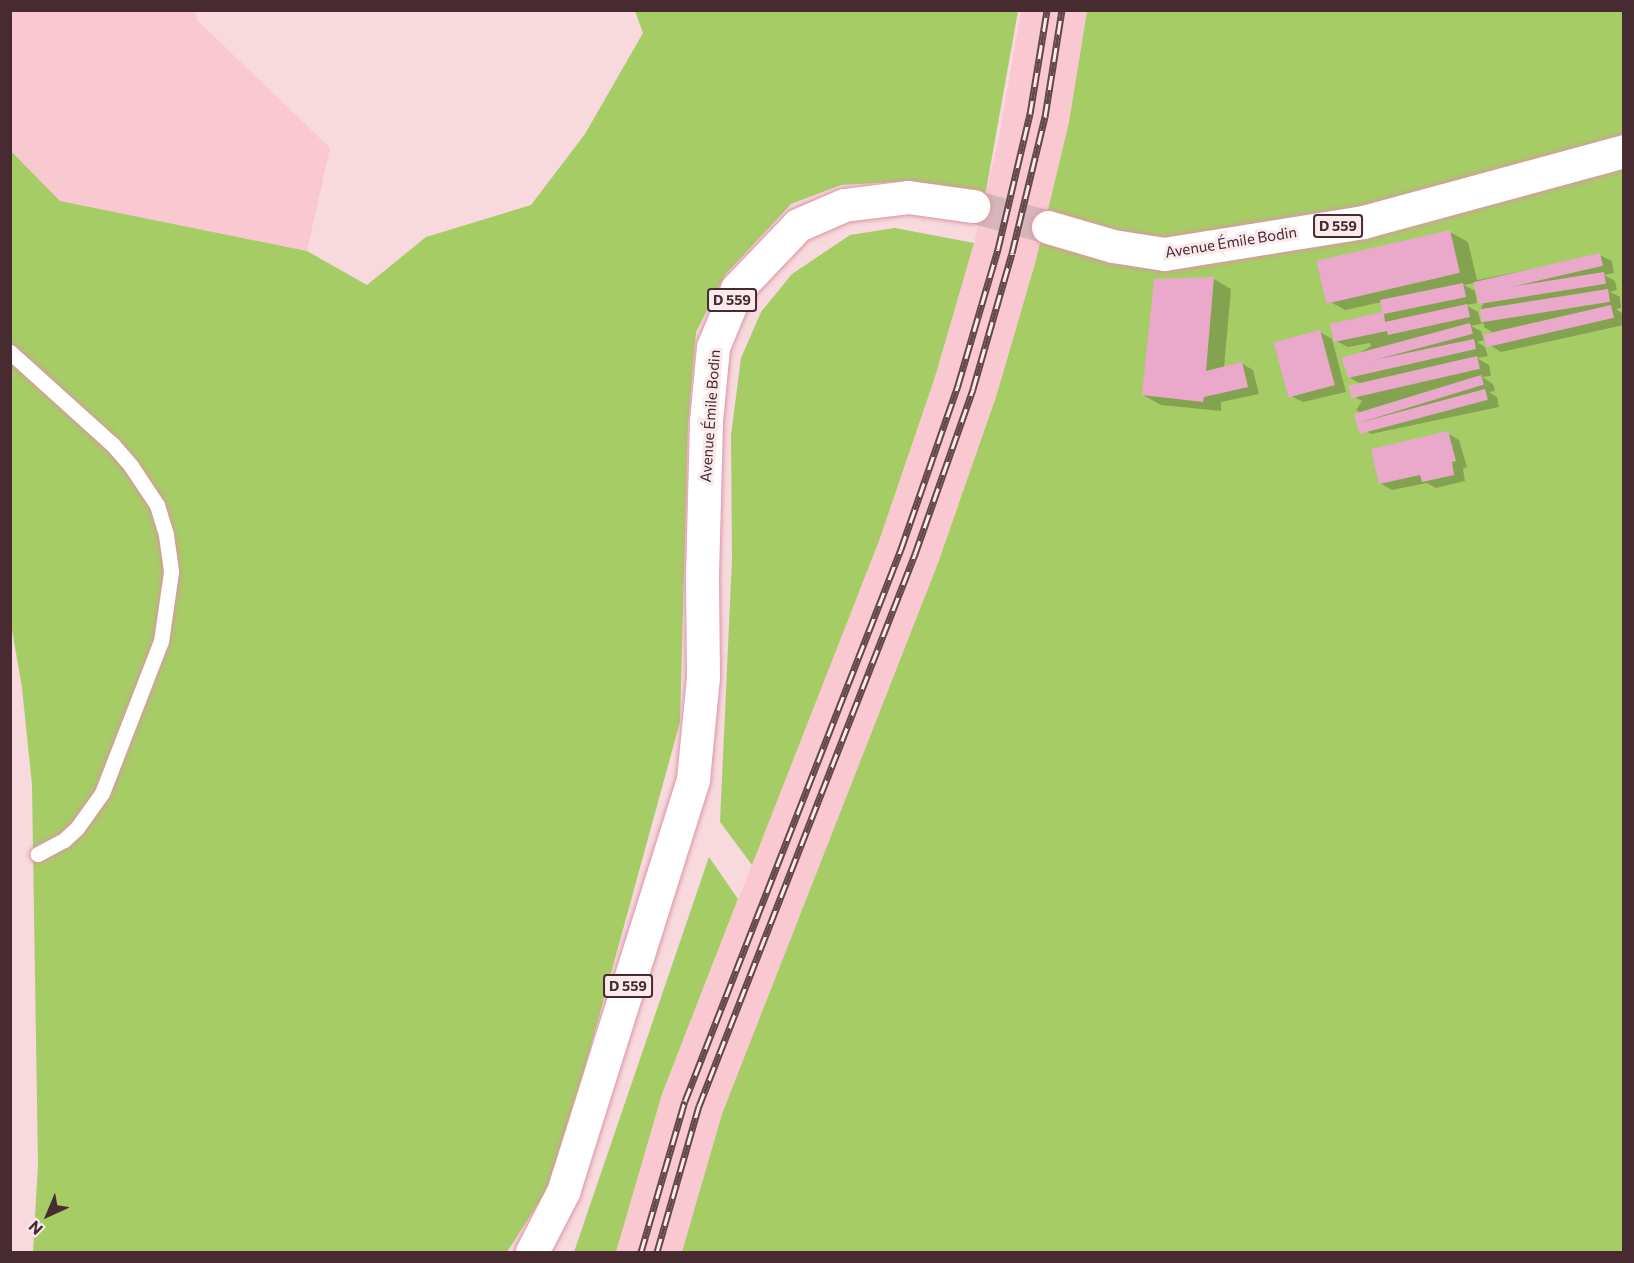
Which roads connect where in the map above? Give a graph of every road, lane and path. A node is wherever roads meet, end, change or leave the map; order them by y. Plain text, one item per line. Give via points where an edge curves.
1 (1623, 151) edge
2 (973, 206) tunnel mouth
3 (1048, 227) tunnel mouth
4 (10, 352) edge
5 (38, 854) dead end
6 (532, 1252) edge

1 - 3 main road, Avenue Émile Bodin / D 559 via 1363,222 1164,254 1113,246
2 - 6 main road, Avenue Émile Bodin / D 559 via 908,197 844,205 798,225 737,289 713,347 706,422 703,677 693,779 563,1192
4 - 5 lane via 131,466 157,505 171,572 161,641 102,793 77,828

